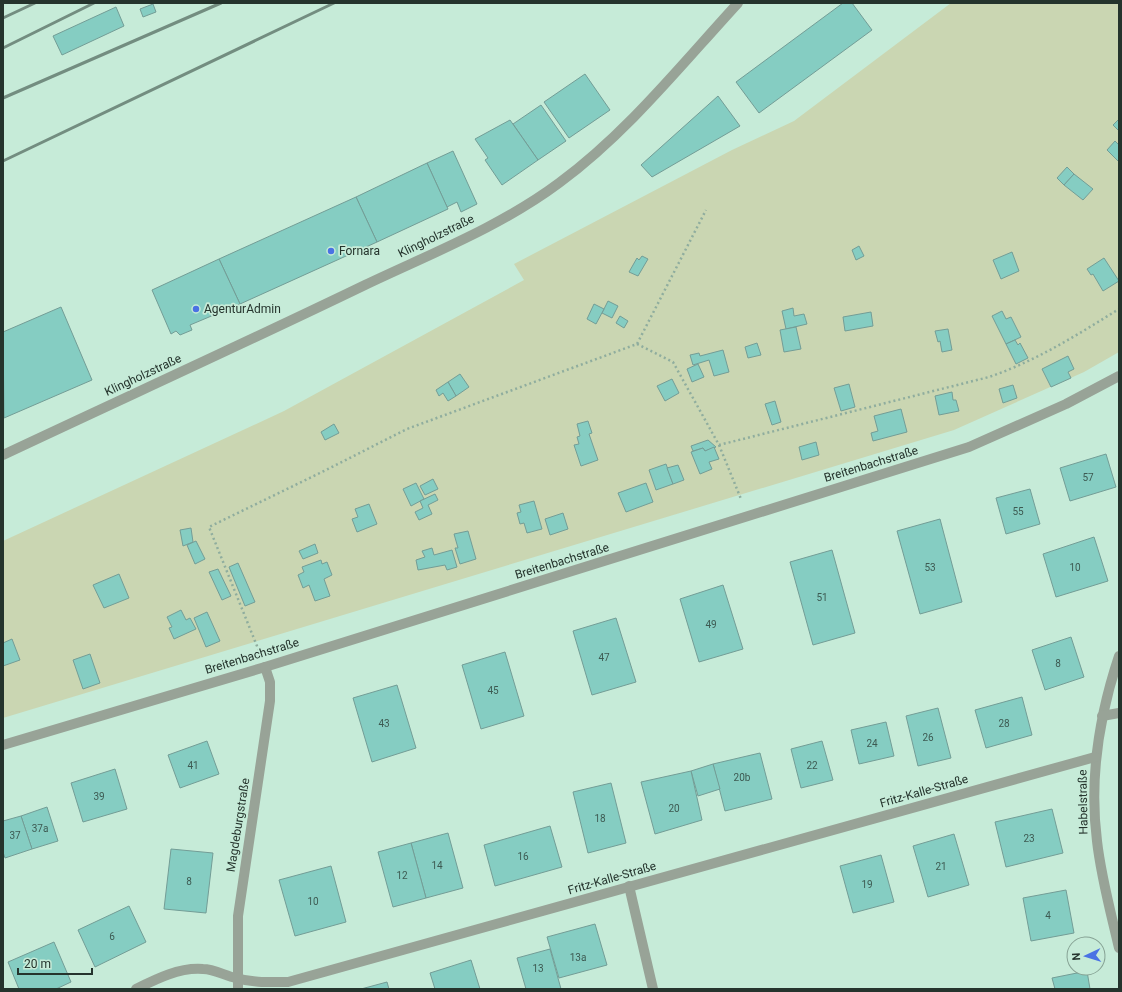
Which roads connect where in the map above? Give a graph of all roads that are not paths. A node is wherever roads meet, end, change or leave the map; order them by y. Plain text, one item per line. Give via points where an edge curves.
1 (738, 3) edge
2 (1119, 376) edge
3 (3, 455) edge
4 (1119, 656) edge
5 (265, 667) junction
6 (1119, 713) edge
7 (1102, 716) junction
8 (3, 745) edge
9 (1095, 757) junction
10 (629, 886) junction
11 (1119, 948) edge
12 (238, 984) edge
13 (136, 989) edge
14 (653, 989) edge

1 - 3 street, Klingholzstraße via 647,103 589,160 530,204 474,233
2 - 5 street, Breitenbachstraße via 1066,404 969,447
4 - 7 street, Habelstraße
5 - 8 street, Breitenbachstraße
5 - 12 street, Magdeburgstraße via 270,682 270,701 238,916
6 - 7 street
7 - 9 street, Habelstraße
9 - 10 street, Fritz-Kalle-Straße
9 - 11 street, Habelstraße via 1094,809 1097,842
10 - 12 street, Fritz-Kalle-Straße via 288,982
10 - 14 street
12 - 13 street, Fritz-Kalle-Straße via 204,969 178,972

